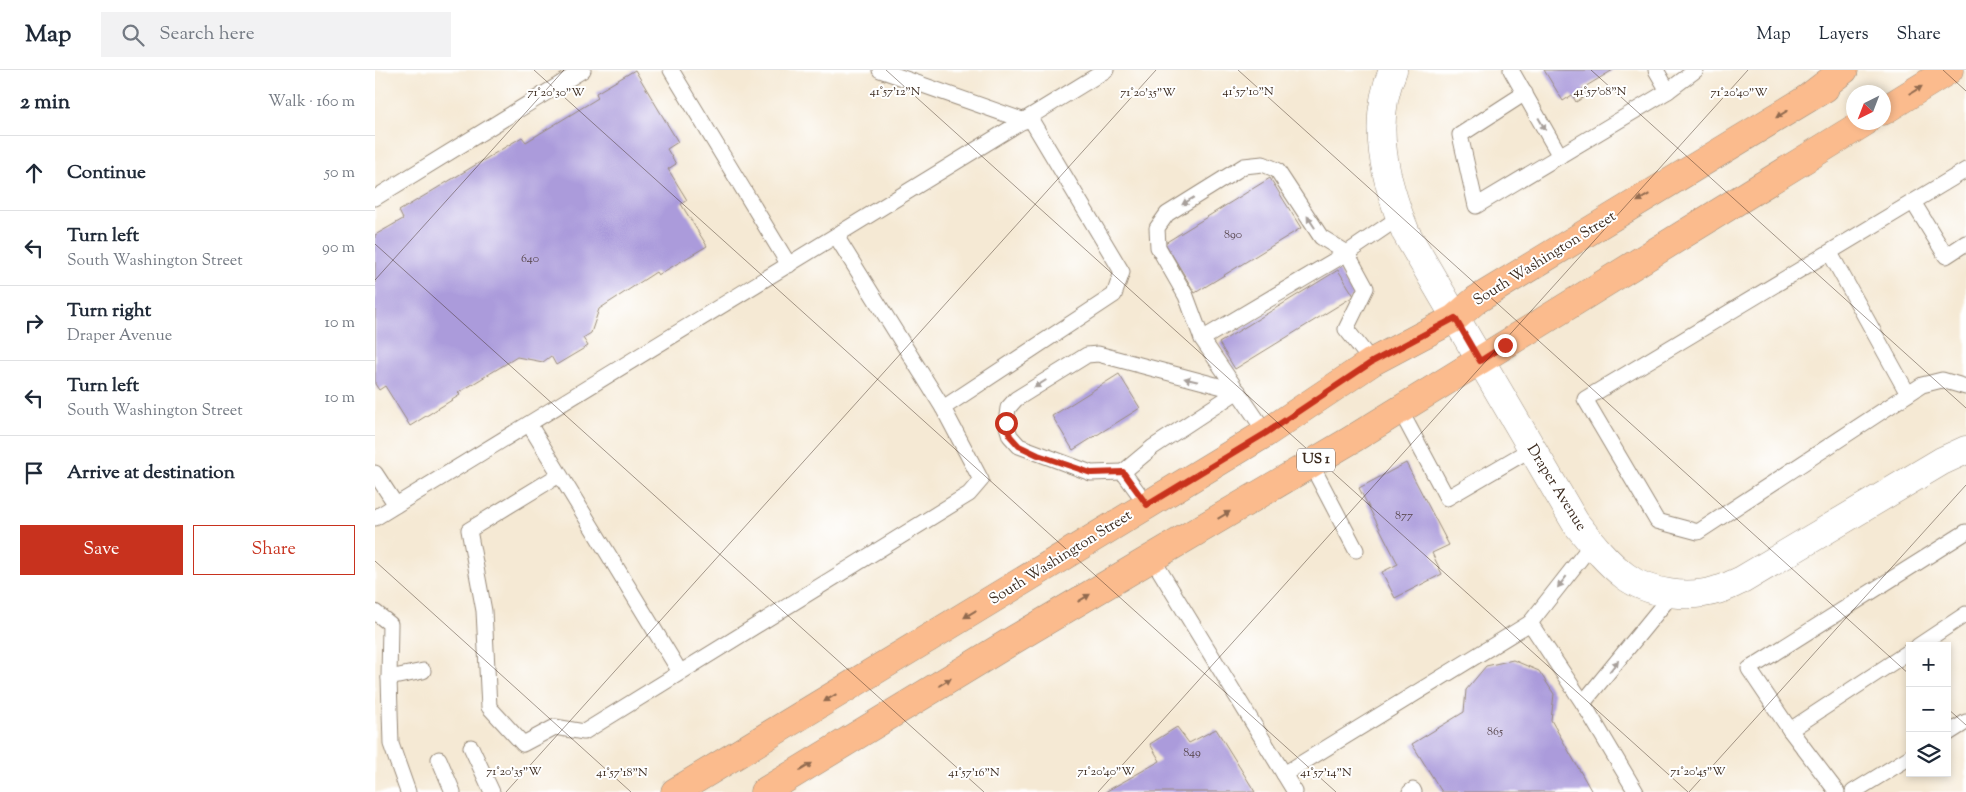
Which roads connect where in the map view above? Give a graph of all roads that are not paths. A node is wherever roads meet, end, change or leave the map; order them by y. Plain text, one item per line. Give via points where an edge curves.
1 (583, 70) edge
2 (671, 70) edge
3 (880, 70) edge
4 (1106, 70) edge
5 (1393, 70) edge
6 (1511, 70) edge
7 (1656, 70) edge
8 (1696, 70) edge
9 (1844, 70) edge
10 (1853, 70) edge
11 (1949, 70) edge
12 (1667, 91) junction
13 (1525, 93) junction
14 (1805, 100) junction
15 (1891, 106) edge
16 (1027, 120) junction
17 (1852, 130) edge
18 (1560, 156) junction
19 (1966, 170) edge
20 (375, 198) edge
21 (1913, 202) junction
22 (1399, 217) junction
23 (836, 236) junction
24 (1966, 243) edge
25 (1347, 252) junction
26 (1830, 253) junction
27 (789, 265) junction
28 (1455, 318) junction
29 (1202, 339) junction
30 (1480, 361) junction
31 (1372, 362) junction
32 (1966, 387) edge
33 (1238, 391) junction
34 (1908, 394) junction
35 (943, 408) junction
36 (1400, 410) junction
37 (529, 424) junction
38 (1266, 433) junction
39 (1531, 448) junction
40 (1966, 450) edge
41 (1311, 464) junction
42 (1123, 472) junction
43 (375, 473) edge
44 (559, 475) junction
45 (396, 505) junction
46 (1147, 505) junction
47 (375, 518) edge
48 (1966, 532) edge
49 (1592, 544) junction
50 (1356, 550) dead end
51 (1152, 558) junction
52 (1672, 594) junction
53 (375, 612) edge
54 (1966, 614) edge
55 (1530, 622) junction
56 (1924, 642) edge
57 (1906, 654) edge
58 (423, 671) dead end
59 (680, 672) junction
60 (389, 678) junction
61 (1583, 703) junction
62 (1966, 722) edge
63 (1790, 730) junction
64 (1950, 732) edge
65 (471, 746) dead end
66 (1906, 759) edge
67 (439, 760) dead end
68 (1284, 774) junction
69 (408, 792) edge
70 (453, 792) edge
71 (492, 792) edge
72 (675, 792) edge
73 (764, 792) edge
74 (1295, 792) edge
75 (1410, 792) edge
76 (1414, 792) edge
77 (1636, 792) edge
78 (1837, 792) edge
79 (1853, 792) edge

1 - 20 lane
2 - 27 lane
3 - 16 lane
4 - 16 lane
5 - 22 street, Draper Avenue via 1382,109 1381,139 1386,172
6 - 13 lane
7 - 12 lane
8 - 12 lane
9 - 14 main road
10 - 14 main road, South Washington Street
15 -> 11 main road
12 - 18 lane
13 -> 18 lane
13 - 18 lane via 1460,135 1476,206
14 -> 28 main road, South Washington Street via 1476,300
16 - 23 lane
16 - 35 lane via 1122,272 1114,295
17 - 30 main road, US 1
19 - 21 lane
21 - 24 lane via 1946,256
21 - 26 lane
22 - 25 lane
22 - 28 street, Draper Avenue
23 - 27 lane
23 - 35 lane
25 - 29 lane
25 -> 29 lane via 1321,237 1277,170 1263,164 1245,166 1167,214 1157,228 1158,248 1186,296
25 - 31 lane via 1366,288 1346,329
26 - 34 lane
26 - 34 lane via 1585,399 1657,521 1698,532
27 - 37 lane
28 - 30 street, Draper Avenue
28 - 31 main road, South Washington Street
29 - 33 lane
30 - 36 main road, US 1
30 - 39 street, Draper Avenue
31 - 38 main road, South Washington Street
32 - 34 lane via 1942,380 1921,385
33 - 38 lane
33 - 42 lane via 1153,447
33 -> 42 lane via 1098,354 1087,355 1016,399 1008,408 1006,423 1010,436 1019,446 1091,473
35 - 59 lane via 981,480 969,494
36 - 39 lane via 1447,498
36 - 41 main road, US 1
37 - 44 lane
37 - 45 lane
38 - 46 main road, South Washington Street
39 - 49 street, Draper Avenue via 1575,522
40 - 52 street, Draper Avenue via 1896,487 1742,580 1711,592
41 - 50 lane
51 -> 41 main road, US 1
42 - 46 lane
43 - 45 lane
44 - 59 lane
44 - 59 lane via 469,530 484,611 489,707 523,744 555,727 584,732
45 - 47 lane
46 -> 72 main road, South Washington Street
48 - 63 lane via 1749,669
49 - 52 street, Draper Avenue via 1626,577
49 -> 55 lane
51 - 68 lane
73 -> 51 main road, US 1
61 -> 52 lane
53 - 60 lane via 390,624
54 - 56 lane
55 - 61 lane
55 - 68 lane
57 - 63 lane
58 - 60 lane
60 - 69 lane via 391,744
61 - 77 lane
62 - 64 lane
63 - 78 lane
65 - 71 lane
66 - 79 lane
67 - 70 lane
68 - 74 lane
75 - 76 lane

